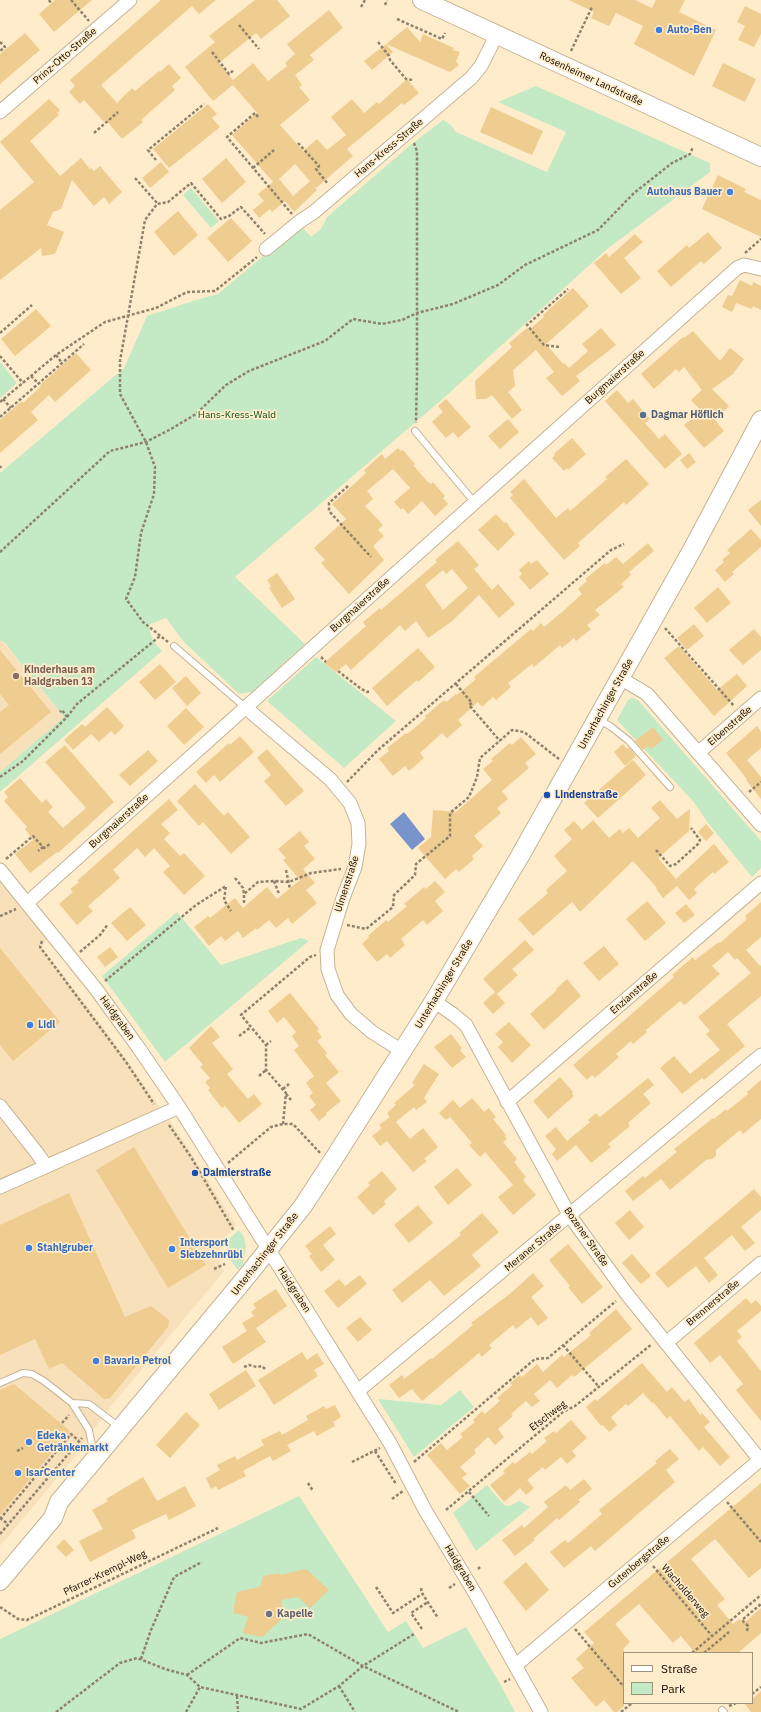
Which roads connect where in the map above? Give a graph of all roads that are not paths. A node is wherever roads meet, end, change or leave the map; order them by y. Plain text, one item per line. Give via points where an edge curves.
1 (130, 0) edge
2 (422, 0) edge
3 (497, 34) junction
4 (0, 112) edge
5 (761, 157) edge
6 (269, 246) road end
7 (761, 269) edge
8 (761, 420) edge
9 (415, 431) road end
10 (475, 503) junction
11 (174, 646) dead end
12 (620, 678) junction
13 (761, 698) edge
14 (246, 708) junction
15 (598, 719) junction
16 (698, 753) junction
17 (670, 787) dead end
18 (761, 825) edge
19 (0, 870) edge
20 (761, 883) edge
21 (27, 903) junction
22 (434, 1002) junction
23 (402, 1051) junction
24 (761, 1055) edge
25 (507, 1102) junction
26 (0, 1106) edge
27 (179, 1107) junction
28 (46, 1166) junction
29 (0, 1187) edge
30 (570, 1216) junction
31 (268, 1250) junction
32 (761, 1263) edge
33 (663, 1340) junction
34 (0, 1383) edge
35 (358, 1391) junction
36 (72, 1403) junction
37 (120, 1428) junction
38 (95, 1458) junction
39 (760, 1460) edge
40 (59, 1502) junction
41 (0, 1564) edge
42 (0, 1581) edge
43 (516, 1665) junction
44 (541, 1712) edge

1 - 4 street, Prinz-Otto-Straße
2 - 3 main road, Rosenheimer Landstraße
3 - 5 main road, Rosenheimer Landstraße
3 - 6 street, Hans-Kress-Straße via 481,66 471,78 314,212
7 - 10 street, Burgmaierstraße via 744,265 737,268
8 - 12 main road, Unterhachinger Straße via 696,544
9 - 10 lane
10 - 14 street, Burgmaierstraße
11 - 14 lane
12 - 15 main road, Unterhachinger Straße
12 - 16 street via 647,694
13 - 16 street, Eibenstraße
14 - 21 street, Burgmaierstraße
14 - 23 street, Ulmenstraße via 330,779 350,803 358,823 359,844 355,866 338,910 327,950 328,968 337,995 356,1018 372,1032
15 - 17 lane via 629,741
15 - 22 main road, Unterhachinger Straße
16 - 18 street
19 - 21 street, Haidgraben
20 - 25 street, Enzianstraße
21 - 27 street, Haidgraben via 96,989
22 - 23 main road, Unterhachinger Straße
22 - 25 street, Bozener Straße via 466,1025
23 - 31 main road, Unterhachinger Straße via 303,1206
24 - 30 street, Meraner Straße
25 - 30 street, Bozener Straße
26 - 28 street
27 - 28 street
27 - 31 street, Haidgraben
28 - 29 street
30 - 33 street, Bozener Straße
30 - 35 street, Meraner Straße
31 - 35 street, Haidgraben
31 - 37 main road, Unterhachinger Straße
32 - 33 street, Brennerstraße
33 - 39 street, Bozener Straße
34 - 36 lane via 23,1373 32,1374
35 - 43 street, Haidgraben
36 - 37 lane via 89,1404
36 - 38 lane via 89,1430
37 - 38 main road, Unterhachinger Straße
38 - 40 main road, Unterhachinger Straße
39 - 43 street, Gutenbergstraße
40 - 41 main road, Unterhachinger Straße via 44,1511
40 - 42 main road, Unterhachinger Straße via 53,1518
43 - 44 street, Haidgraben

